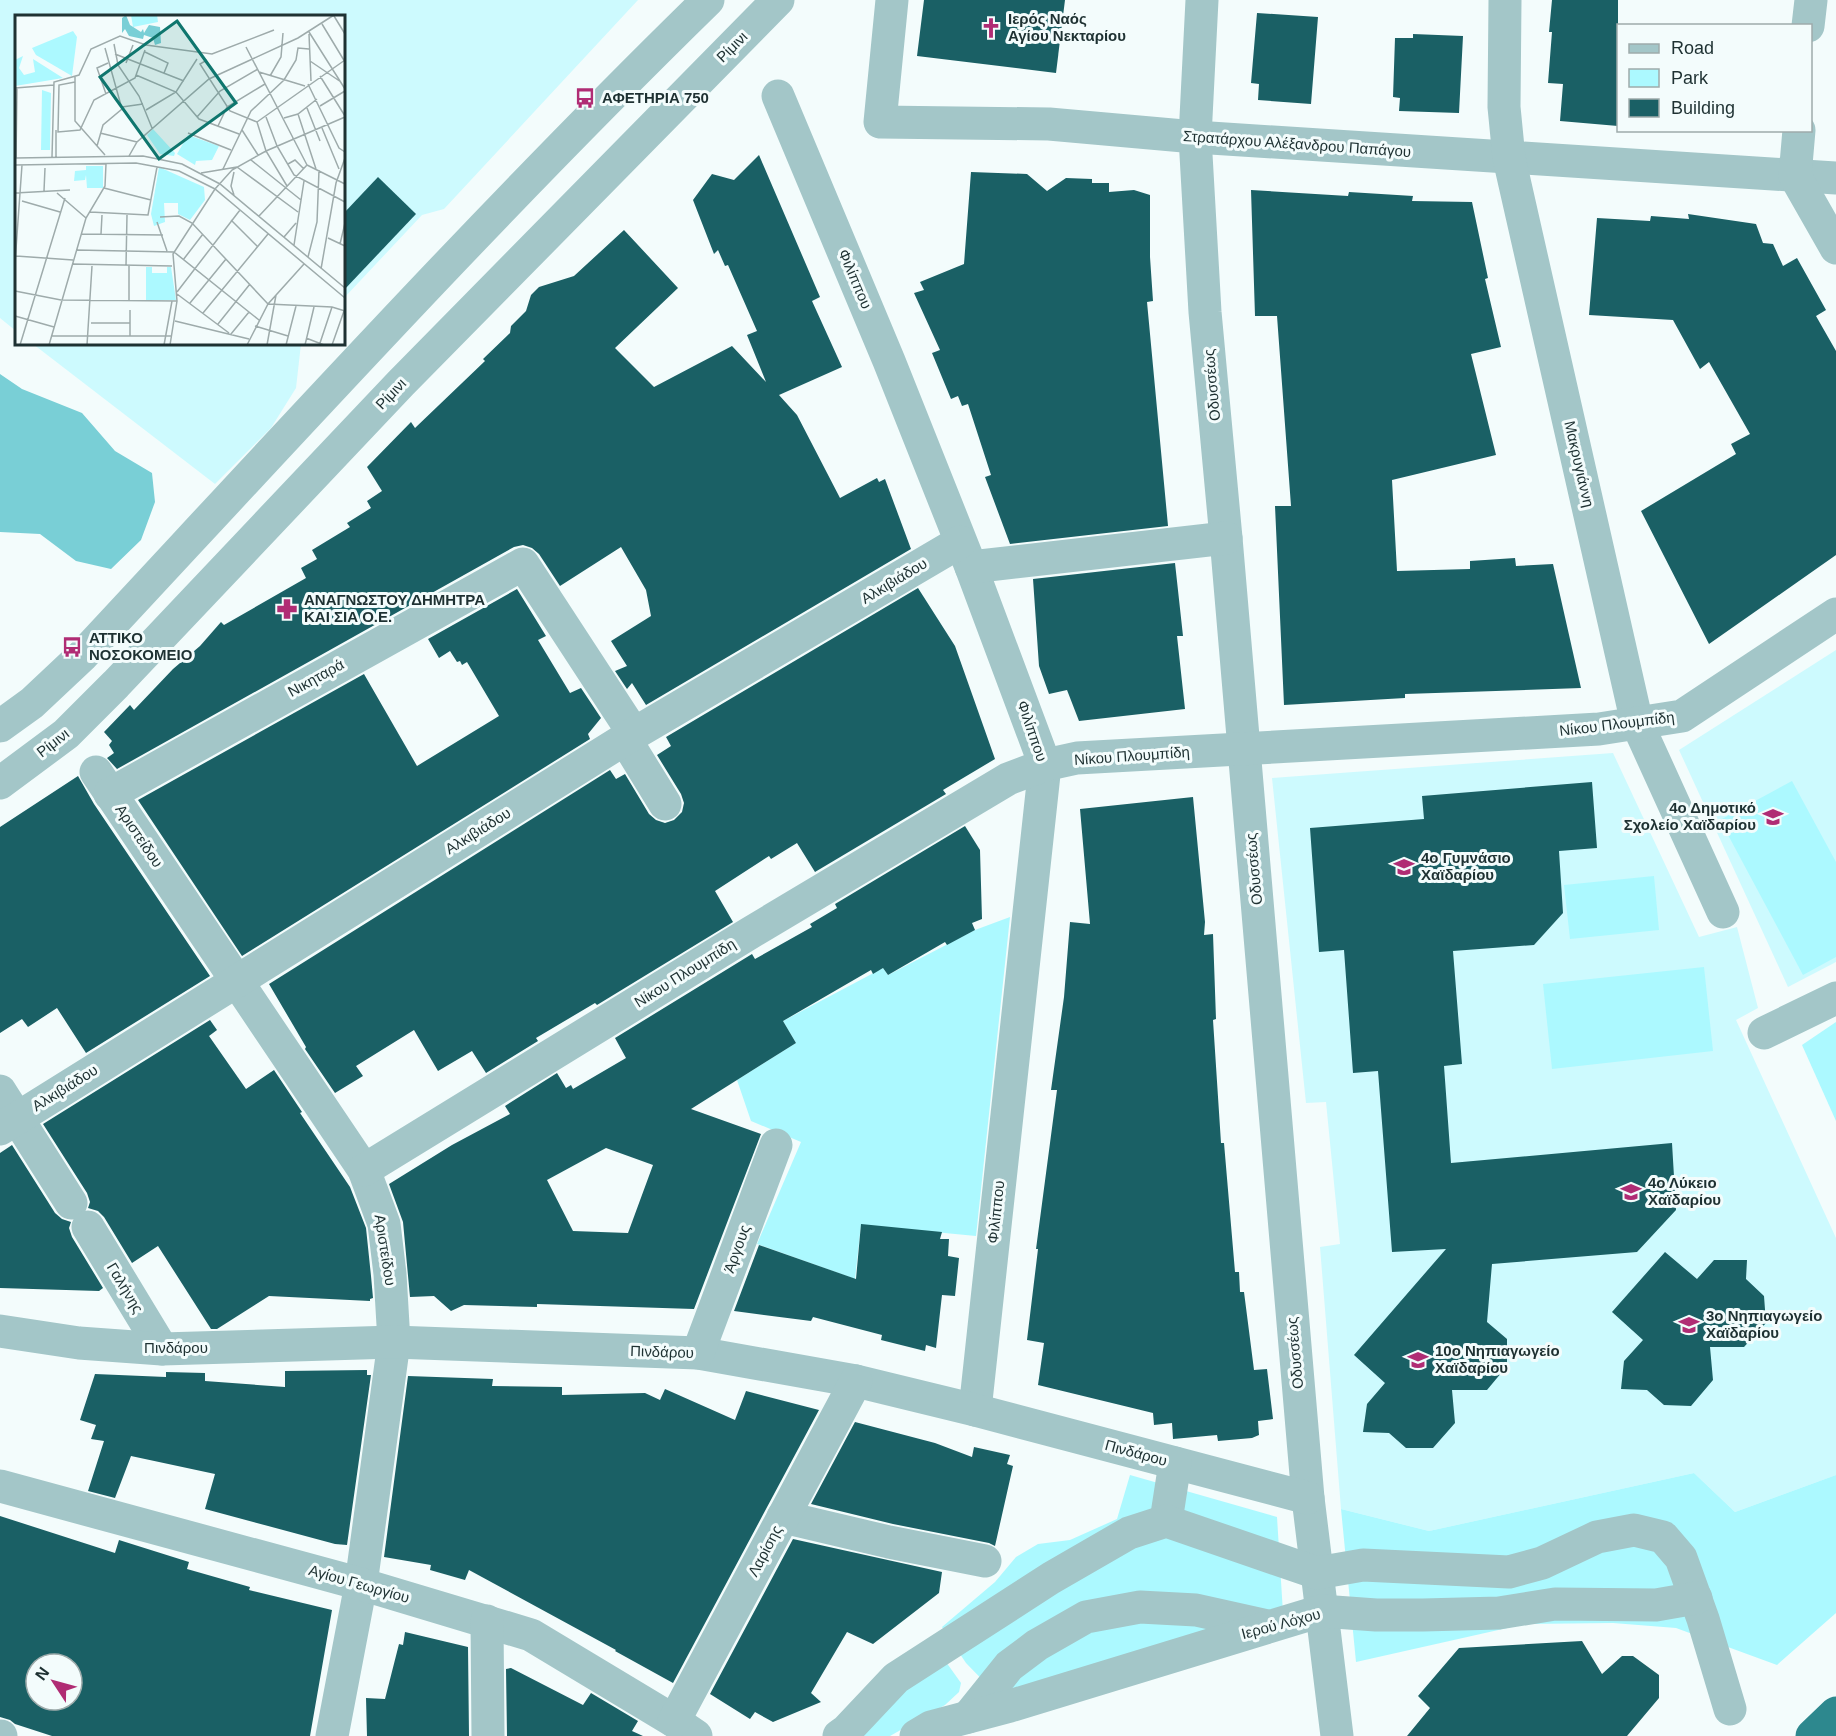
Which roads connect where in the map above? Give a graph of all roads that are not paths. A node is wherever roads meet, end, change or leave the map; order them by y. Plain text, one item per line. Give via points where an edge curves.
1 (708, 0) edge
2 (778, 0) edge
3 (892, 0) edge
4 (1202, 0) edge
5 (1505, 0) edge
6 (1811, 0) edge
7 (1809, 24) edge
8 (778, 96) dead end
9 (1799, 132) edge
10 (1195, 137) junction
11 (1509, 158) junction
12 (1795, 176) junction
13 (1836, 178) edge
14 (1836, 248) edge
15 (1226, 538) junction
16 (966, 554) junction
17 (1836, 614) edge
18 (1637, 723) junction
19 (0, 726) edge
20 (630, 737) junction
21 (1243, 749) junction
22 (1045, 765) junction
23 (0, 783) edge
24 (103, 783) joint
25 (665, 804) dead end
26 (1723, 912) dead end
27 (237, 982) junction
28 (1836, 998) edge
29 (1764, 1034) dead end
30 (0, 1090) edge
31 (9, 1123) edge
32 (776, 1144) dead end
33 (364, 1170) junction
34 (0, 1331) edge
35 (394, 1342) junction
36 (162, 1349) junction
37 (698, 1353) junction
38 (856, 1381) junction
39 (975, 1410) junction
40 (1175, 1463) junction
41 (0, 1486) edge
42 (1308, 1498) junction
43 (783, 1517) junction
44 (1166, 1521) junction
45 (985, 1561) dead end
46 (1542, 1563) junction
47 (1317, 1573) junction
48 (362, 1584) junction
49 (1696, 1598) junction
50 (1555, 1604) junction
51 (1321, 1611) junction
52 (487, 1621) junction
53 (981, 1624) junction
54 (1269, 1626) junction
55 (1009, 1666) junction
56 (1730, 1709) dead end
57 (1836, 1713) edge
58 (968, 1717) junction
59 (685, 1728) edge
60 (332, 1736) edge
61 (488, 1736) edge
62 (839, 1736) edge
63 (916, 1736) edge
64 (1337, 1736) edge
65 (1812, 1736) edge

1 - 19 street via 599,106 413,299 82,656 32,703
2 - 23 street, Ρίμινι via 401,383 116,684 66,734
3 - 10 street, Στρατάρχου Αλέξανδρου Παπάγου via 880,122 1049,124
4 - 10 street, Οδυσσέως
5 - 11 street, Μακρυγιάννη via 1504,106
6 - 7 street
8 - 16 street, Φιλίππου
9 - 12 street
10 - 11 street, Στρατάρχου Αλέξανδρου Παπάγου
10 - 15 street, Οδυσσέως via 1205,312
11 - 12 street, Στρατάρχου Αλέξανδρου Παπάγου
11 - 18 street, Μακρυγιάννη
12 - 13 street, Στρατάρχου Αλέξανδρου Παπάγου
12 - 14 street
15 - 16 street
15 - 21 street, Οδυσσέως
16 - 20 street, Αλκιβιάδου
16 - 22 street, Φιλίππου
17 - 18 street, Νίκου Πλουμπίδη via 1682,716
18 - 21 street, Νίκου Πλουμπίδη via 1599,729
18 - 26 street, Μακρυγιάννη
20 - 24 street, Νικηταρά via 523,564
20 - 25 street
20 - 27 street, Αλκιβιάδου
21 - 22 street, Νίκου Πλουμπίδη via 1077,758
21 - 42 street, Οδυσσέως
22 - 33 street, Νίκου Πλουμπίδη via 1008,779 791,908
22 - 39 street, Φιλίππου
24 - 27 street, Αριστείδου
27 - 31 street, Αλκιβιάδου
27 - 33 street, Αριστείδου
28 - 29 street
30 - 31 street, Γαλήνης
31 - 36 street, Γαλήνης via 79,1215
32 - 37 street, Άργους
33 - 35 street, Αριστείδου via 384,1224
34 - 36 street, Πινδάρου via 79,1343
35 - 36 street, Πινδάρου
35 - 37 street, Πινδάρου
35 - 48 street, Αριστείδου
37 - 38 street, Πινδάρου
38 - 39 street, Πινδάρου
38 - 43 street, Λαρίσης
39 - 40 street, Πινδάρου
40 - 42 street, Πινδάρου
40 - 44 street
41 - 48 street, Αγίου Γεωργίου
42 - 47 street, Οδυσσέως
43 - 45 street
43 - 59 street, Λαρίσης
44 - 47 street
44 - 53 street via 1129,1533
46 - 47 street via 1509,1572 1363,1564
46 - 49 street via 1597,1537 1634,1530 1663,1537 1681,1558
46 - 50 street
47 - 51 street, Οδυσσέως
48 - 52 street, Αγίου Γεωργίου
48 - 60 street, Αριστείδου
49 - 50 street, Ιερού Λόχου via 1656,1605
49 - 56 street
50 - 51 street, Ιερού Λόχου via 1434,1615
51 - 54 street, Ιερού Λόχου
51 - 64 street, Οδυσσέως
52 - 59 street, Αγίου Γεωργίου via 531,1635
52 - 61 street
53 - 55 street
53 - 62 street via 896,1678
54 - 55 street via 1196,1610 1140,1607 1086,1617
54 - 58 street, Ιερού Λόχου
55 - 58 street
57 - 65 highway
58 - 63 street, Ιερού Λόχου via 931,1727

